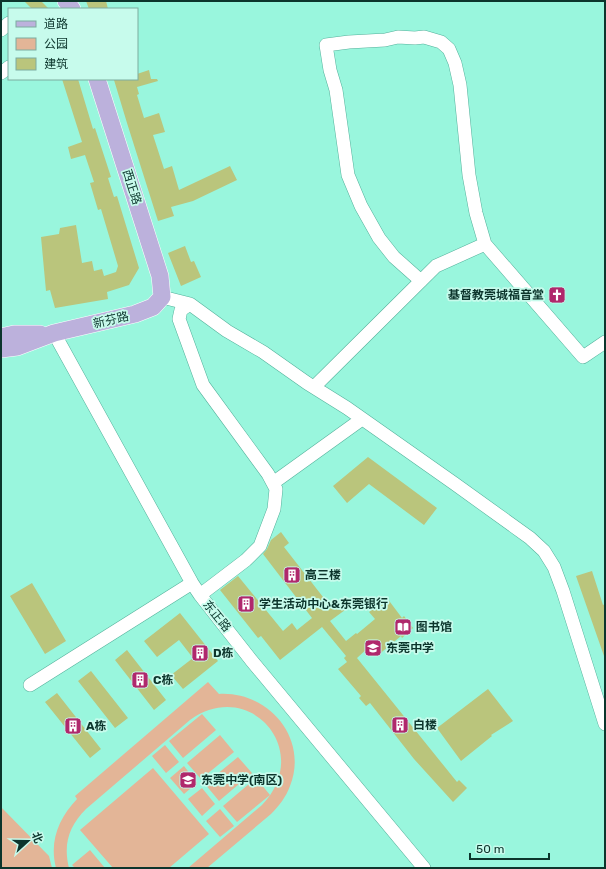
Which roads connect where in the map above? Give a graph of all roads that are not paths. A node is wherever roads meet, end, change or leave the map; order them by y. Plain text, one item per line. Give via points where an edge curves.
1 (98, 80) edge
2 (485, 244) junction
3 (421, 281) junction
4 (162, 296) junction
5 (190, 304) junction
6 (54, 333) junction
7 (1, 336) edge
8 (605, 342) edge
9 (1, 349) edge
10 (314, 387) junction
11 (362, 419) junction
12 (273, 483) junction
13 (192, 583) junction
14 (200, 595) junction
15 (30, 685) dead end
16 (605, 724) edge
17 (424, 868) edge

1 - 4 main road, 西正路 via 160,276
2 - 3 street via 436,266
2 - 3 street via 469,175 460,85 449,49 440,42 424,37 398,37 326,45 336,90 348,175 361,206 379,238 394,257
2 - 8 street via 582,357
3 - 10 street
4 - 5 street
4 - 6 main road, 新芬路 via 153,307 135,314
5 - 10 street
5 - 12 street via 181,310 179,319 203,384
6 - 7 main road, 新芬路
6 - 9 main road, 新芬路 via 17,347
6 - 13 street, 东正路
10 - 11 street
11 - 12 street
11 - 16 street via 524,534 544,551 554,567 563,591
12 - 14 street via 276,489 274,509 260,546
13 - 14 street, 东正路
13 - 15 street
14 - 17 street, 东正路

